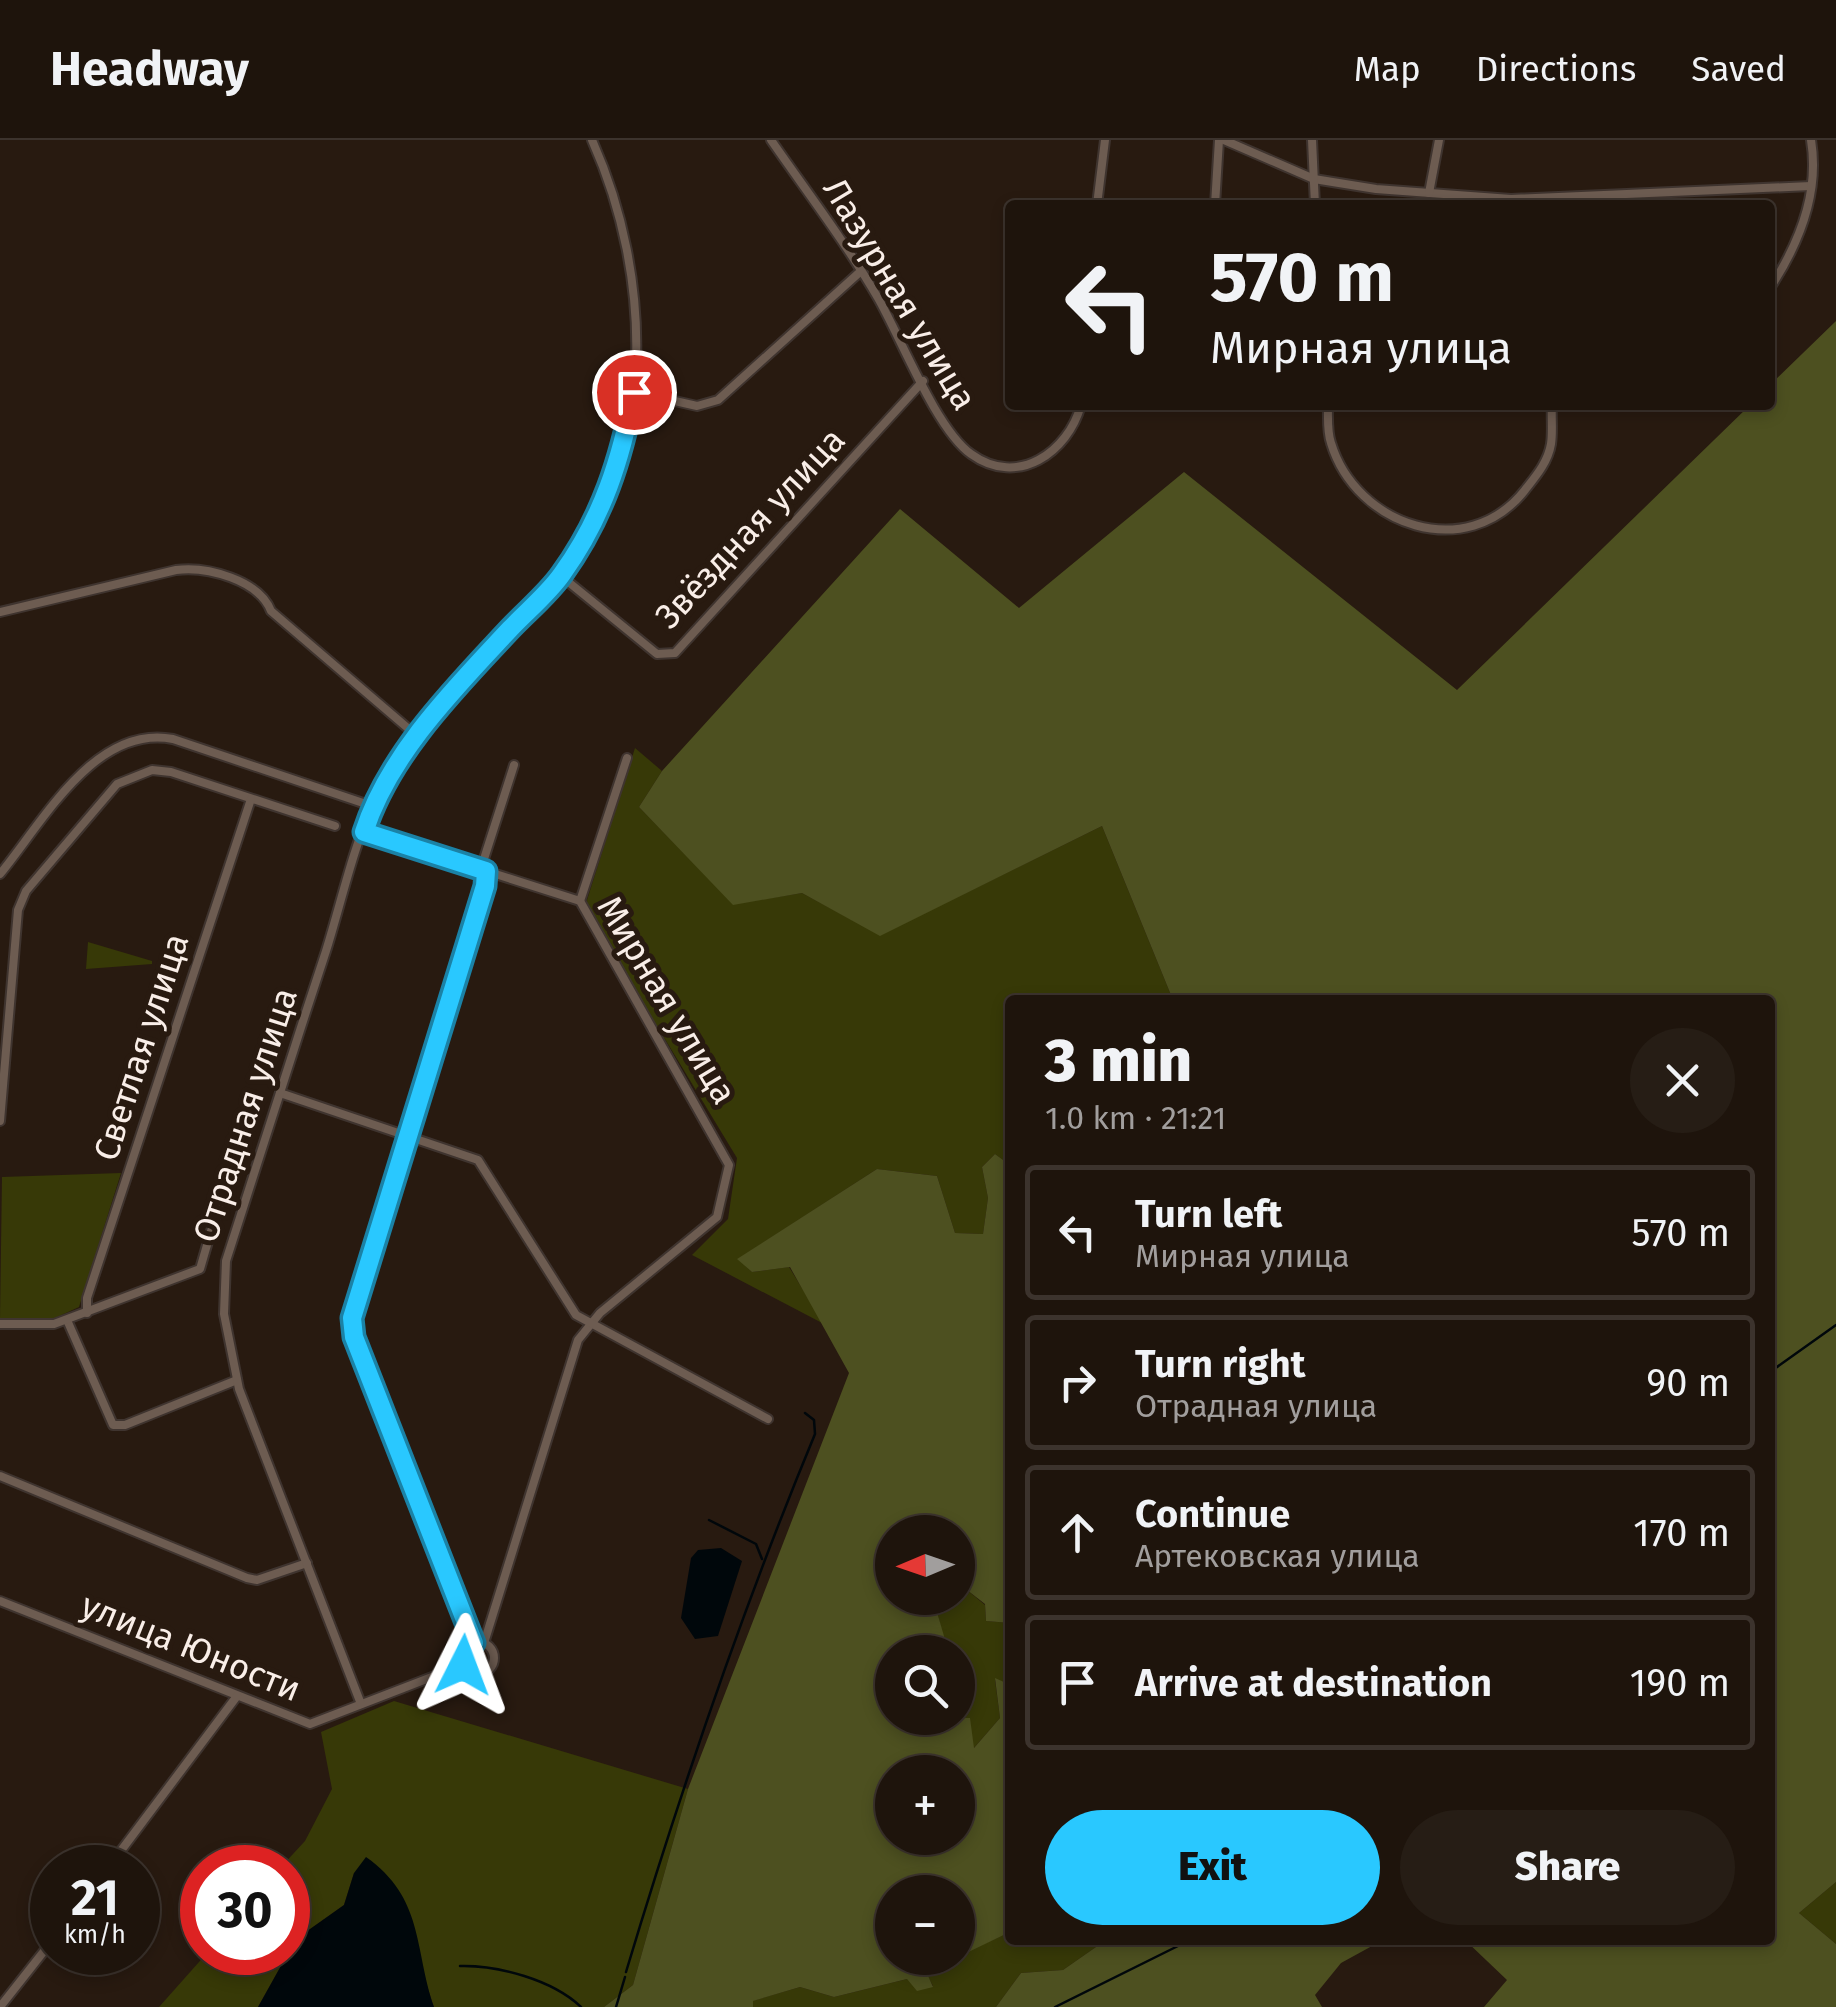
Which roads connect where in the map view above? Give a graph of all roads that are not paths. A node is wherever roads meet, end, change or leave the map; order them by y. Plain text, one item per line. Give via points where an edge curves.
1 (771, 140) edge
2 (1105, 140) edge
3 (1221, 140) edge
4 (1312, 140) edge
5 (1440, 140) edge
6 (1810, 140) edge
7 (596, 141) edge
8 (1314, 179) junction
9 (1812, 186) junction
10 (1429, 193) junction
11 (1098, 200) edge
12 (1215, 200) edge
13 (1315, 200) edge
14 (1494, 200) edge
15 (1550, 200) edge
16 (861, 270) junction
17 (1775, 279) edge
18 (923, 381) junction
19 (634, 392) junction
20 (1079, 410) edge
21 (1328, 410) edge
22 (1552, 410) edge
23 (560, 576) junction
24 (0, 612) edge
25 (417, 736) junction
26 (627, 758) dead end
27 (514, 765) dead end
28 (251, 798) junction
29 (372, 806) junction
30 (334, 826) dead end
31 (364, 832) junction
32 (486, 871) junction
33 (0, 874) edge
34 (580, 901) junction
35 (280, 1093) junction
36 (0, 1120) edge
37 (406, 1136) junction
38 (222, 1196) dead end
39 (87, 1312) junction
40 (67, 1320) junction
41 (0, 1324) edge
42 (588, 1324) junction
43 (237, 1380) junction
44 (768, 1419) dead end
45 (0, 1476) edge
46 (307, 1563) junction
47 (0, 1601) edge
48 (474, 1643) junction
49 (484, 1644) junction
50 (463, 1665) junction
51 (237, 1696) junction
52 (361, 1704) junction
53 (125, 1845) edge
54 (30, 1969) edge
55 (0, 2007) edge

1 - 16 street, Лазурная улица
2 - 11 street
3 - 8 street
3 - 12 street
4 - 8 street
5 - 10 street
6 - 9 street
7 - 19 street, Отрадная улица via 633,289
8 - 10 street
8 - 13 street
9 - 15 street
9 - 17 street via 1805,224
10 - 14 street
16 - 18 street, Лазурная улица
16 - 19 street via 718,400 697,406
18 - 20 street, Лазурная улица via 952,435 972,455 1005,466 1052,454 1073,430
18 - 23 street, Звёздная улица via 675,653 657,654
19 - 23 street, Отрадная улица via 622,458 605,503
21 - 22 street via 1330,441 1362,498 1391,519 1451,530 1501,514 1519,498 1550,446
23 - 25 street, Отрадная улица
24 - 25 street via 198,569 256,588 271,611
25 - 29 street, Отрадная улица
26 - 34 street
27 - 32 street via 483,862
28 - 30 street
28 - 36 street via 171,772 135,774 117,784 26,891 13,936
28 - 39 street, Светлая улица
29 - 31 street, Отрадная улица
29 - 33 street via 173,739 131,739 90,764
31 - 32 street, Мирная улица
31 - 35 street, Отрадная улица
32 - 34 street, Мирная улица
32 - 37 street
34 - 42 street, Мирная улица via 727,1156 728,1172 717,1217
35 - 37 street
35 - 43 street, Отрадная улица via 226,1261 224,1314
37 - 42 street via 486,1166 570,1308
37 - 48 street via 352,1318 354,1337
38 - 39 street via 200,1269
39 - 40 street
40 - 41 street
40 - 43 street via 113,1425
42 - 44 street
42 - 49 street
43 - 46 street, Отрадная улица
45 - 46 street via 247,1578
46 - 52 street, Отрадная улица
47 - 51 street, улица Юности
48 - 49 street
48 - 50 street via 465,1649
49 - 50 street via 494,1656 489,1670 475,1674
50 - 52 street, улица Юности
51 - 52 street, улица Юности via 310,1724
51 - 53 street
54 - 55 street

